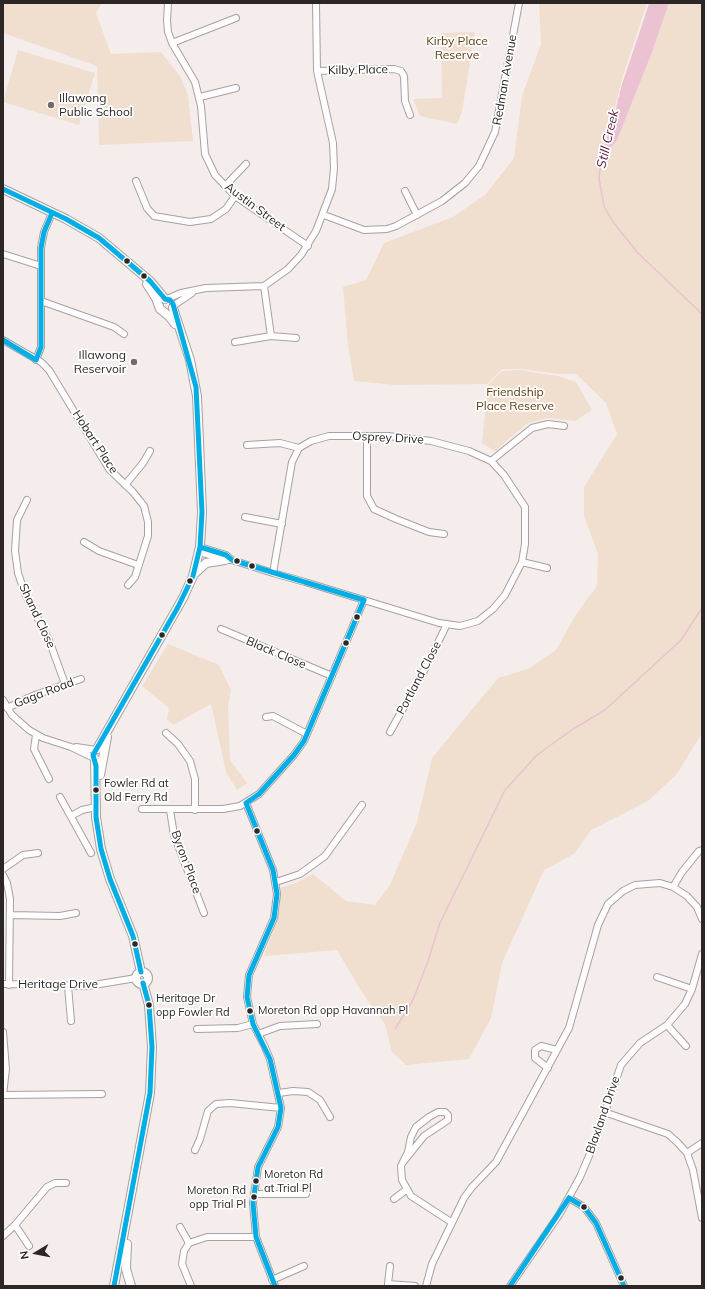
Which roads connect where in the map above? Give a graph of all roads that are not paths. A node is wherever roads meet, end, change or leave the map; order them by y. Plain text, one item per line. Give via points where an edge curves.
1 (168, 3) edge
2 (316, 3) edge
3 (519, 3) edge
4 (236, 18) dead end
5 (172, 43) junction
6 (317, 71) junction
7 (236, 88) dead end
8 (200, 96) junction
9 (410, 115) dead end
10 (246, 164) dead end
11 (136, 181) dead end
12 (225, 186) junction
13 (3, 188) edge
14 (405, 191) dead end
15 (235, 196) junction
16 (52, 213) junction
17 (324, 215) junction
18 (417, 215) junction
19 (308, 246) junction
20 (4, 254) edge
21 (41, 266) junction
22 (144, 277) junction
23 (264, 286) junction
24 (195, 291) junction
25 (166, 299) junction
26 (41, 301) junction
27 (173, 307) junction
28 (161, 309) junction
29 (178, 328) junction
30 (124, 334) dead end
31 (270, 336) junction
32 (296, 338) dead end
33 (3, 340) edge
34 (235, 342) dead end
35 (36, 360) junction
36 (564, 426) dead end
37 (367, 436) junction
38 (247, 445) dead end
39 (299, 448) junction
40 (150, 451) dead end
41 (491, 461) junction
42 (125, 485) junction
43 (27, 500) dead end
44 (245, 517) dead end
45 (282, 524) junction
46 (444, 534) dead end
47 (84, 542) dead end
48 (200, 550) junction
49 (228, 560) junction
50 (522, 562) junction
51 (138, 565) junction
52 (547, 568) dead end
53 (273, 573) junction
54 (193, 576) junction
55 (128, 585) dead end
56 (364, 600) junction
57 (447, 624) junction
58 (220, 629) dead end
59 (332, 676) junction
60 (81, 679) dead end
61 (65, 684) junction
62 (3, 700) edge
63 (7, 708) junction
64 (266, 717) dead end
65 (110, 727) junction
66 (390, 732) dead end
67 (166, 733) dead end
68 (308, 734) junction
69 (36, 735) junction
70 (95, 754) junction
71 (104, 757) junction
72 (49, 779) dead end
73 (96, 789) junction
74 (60, 797) dead end
75 (246, 803) junction
76 (362, 805) dead end
77 (96, 807) junction
78 (142, 809) dead end
79 (170, 810) junction
80 (195, 810) junction
81 (71, 816) junction
82 (702, 850) edge
83 (38, 852) dead end
84 (91, 853) dead end
85 (3, 869) edge
86 (3, 875) edge
87 (276, 882) junction
88 (673, 887) junction
89 (3, 906) edge
90 (10, 906) junction
91 (76, 913) dead end
92 (204, 913) dead end
93 (10, 915) junction
94 (702, 919) edge
95 (702, 954) edge
96 (138, 975) junction
97 (657, 977) dead end
98 (6, 984) edge
99 (68, 986) junction
100 (692, 989) junction
101 (71, 1021) dead end
102 (253, 1024) junction
103 (317, 1024) dead end
104 (667, 1025) junction
105 (197, 1029) dead end
106 (3, 1032) edge
107 (258, 1034) junction
108 (686, 1046) dead end
109 (557, 1050) junction
110 (548, 1068) junction
111 (279, 1093) junction
112 (102, 1094) dead end
113 (3, 1095) edge
114 (281, 1108) junction
115 (604, 1112) junction
116 (330, 1117) dead end
117 (702, 1143) edge
118 (195, 1150) dead end
119 (688, 1153) junction
120 (404, 1161) junction
121 (66, 1183) dead end
122 (406, 1190) junction
123 (254, 1194) junction
124 (306, 1194) dead end
125 (569, 1198) junction
126 (394, 1199) dead end
127 (128, 1217) junction
128 (702, 1218) edge
129 (451, 1222) junction
130 (15, 1225) junction
131 (180, 1227) dead end
132 (3, 1236) edge
133 (256, 1236) junction
134 (189, 1243) junction
135 (30, 1246) dead end
136 (304, 1266) dead end
137 (390, 1266) dead end
138 (274, 1283) edge
139 (388, 1285) edge
140 (114, 1286) edge
141 (131, 1286) edge
142 (191, 1286) edge
143 (415, 1286) edge
144 (426, 1286) edge
145 (510, 1286) edge
146 (624, 1286) edge

1 - 5 street, Austin Street via 167,21
2 - 6 street
3 - 18 street, Redman Avenue via 500,112 488,150 479,166 465,182 442,201
4 - 5 street
5 - 8 street, Austin Street via 188,69
6 - 9 street, Kilby Place via 401,71 404,76 405,101
6 - 17 street via 333,143 332,189
7 - 8 street
8 - 12 street, Austin Street via 205,154 215,175
10 - 12 street
11 - 15 street via 147,208 154,216 190,222 211,219 226,209
12 - 15 street, Austin Street
13 - 16 street
14 - 18 street
15 - 19 street, Austin Street
16 - 21 street via 42,238
16 - 22 street via 99,238
17 - 18 street, Redman Avenue via 364,230 378,231 396,226
17 - 19 street
19 - 23 street via 288,269
20 - 21 street
21 - 26 street
22 - 25 street
22 - 28 street
23 - 24 street via 206,288
23 - 31 street
24 - 25 street
24 - 27 street
25 - 27 street via 171,301
25 - 28 street via 161,300
26 - 30 street via 114,327
26 - 35 street via 41,348
27 - 28 street via 169,312
27 - 29 street
28 - 29 street via 171,317
29 - 48 street via 192,370 198,404 202,512
31 - 32 street
31 - 34 street
33 - 35 street, Hobart Place
35 - 42 street, Hobart Place via 53,376 109,469
36 - 41 street via 548,424 532,428
37 - 39 street, Osprey Drive via 329,436 311,440
37 - 41 street, Osprey Drive via 430,441 469,451
37 - 46 street via 367,496 374,509 429,532
38 - 39 street via 280,443
39 - 45 street via 292,462
40 - 42 street
41 - 50 street, Osprey Drive via 504,475 525,507 525,544
42 - 51 street, Hobart Place via 140,501 147,517 148,536
43 - 61 street, Shand Close via 17,520 15,551 18,573 25,594 50,640
44 - 45 street
45 - 53 street
47 - 51 street via 99,551
48 - 49 street, Osprey Drive
48 - 54 street
49 - 53 street, Osprey Drive
49 - 54 street via 206,563
50 - 52 street
50 - 57 street, Osprey Drive via 505,596 493,610 478,621 460,626
51 - 55 street, Hobart Place via 135,577
53 - 56 street, Osprey Drive
54 - 65 street via 174,615
56 - 57 street, Osprey Drive
56 - 59 street
57 - 66 street, Portland Close
58 - 59 street, Black Close
59 - 68 street
60 - 61 street, Gaga Road
61 - 63 street, Gaga Road
62 - 63 street
63 - 69 street
64 - 68 street via 273,716
65 - 70 street
65 - 71 street
67 - 80 street via 182,750 192,768 195,779
68 - 75 street via 294,755 258,794
69 - 70 street
69 - 72 street via 34,749
70 - 71 street via 100,761
70 - 73 street
71 - 73 street
73 - 77 street
74 - 81 street
75 - 80 street via 223,810
75 - 87 street
76 - 87 street via 325,856 300,874
77 - 81 street
77 - 96 street via 104,860 133,936
78 - 79 street
79 - 80 street
79 - 92 street, Byron Place via 174,836
81 - 84 street
82 - 88 street via 682,872
83 - 85 street via 23,855
86 - 90 street via 7,883
87 - 102 street via 277,903 274,918 251,970 247,988
88 - 94 street via 687,896 696,906
88 - 109 street via 660,883 635,885 608,904 598,925 569,1028
89 - 90 street
90 - 93 street
91 - 93 street via 60,916
93 - 98 street
95 - 100 street, Blaxland Drive
96 - 99 street, Heritage Drive via 96,985
96 - 127 street via 138,982 143,983 149,1005 151,1077 149,1103
97 - 100 street
98 - 99 street, Heritage Drive
99 - 101 street
100 - 104 street, Blaxland Drive via 685,1004
102 - 105 street via 238,1028
102 - 107 street
103 - 107 street via 280,1026
104 - 108 street
104 - 115 street, Blaxland Drive via 640,1042 620,1065
106 - 113 street via 6,1058
107 - 111 street via 267,1051
109 - 110 street
109 - 110 street via 541,1046 535,1050 535,1058
110 - 129 street via 496,1162 472,1187
111 - 114 street
111 - 116 street via 300,1090 312,1094 320,1100
112 - 113 street
114 - 118 street via 216,1104 208,1111
114 - 123 street via 278,1127 258,1167
115 - 119 street via 668,1134
115 - 125 street, Blaxland Drive via 587,1161
117 - 119 street
119 - 128 street
120 - 120 street via 416,1128 438,1112 445,1112 448,1120 424,1136
120 - 122 street via 401,1166
121 - 130 street via 55,1183 47,1187
122 - 126 street
122 - 129 street via 410,1196
123 - 124 street
123 - 133 street
125 - 145 street, Blaxland Drive
125 - 146 street via 584,1207 596,1223
127 - 140 street
127 - 141 street via 126,1269
129 - 144 street via 432,1264
130 - 132 street
130 - 135 street
131 - 134 street
133 - 134 street via 207,1237
133 - 138 street
134 - 142 street via 184,1251 182,1264
136 - 138 street
137 - 139 street
139 - 143 street

